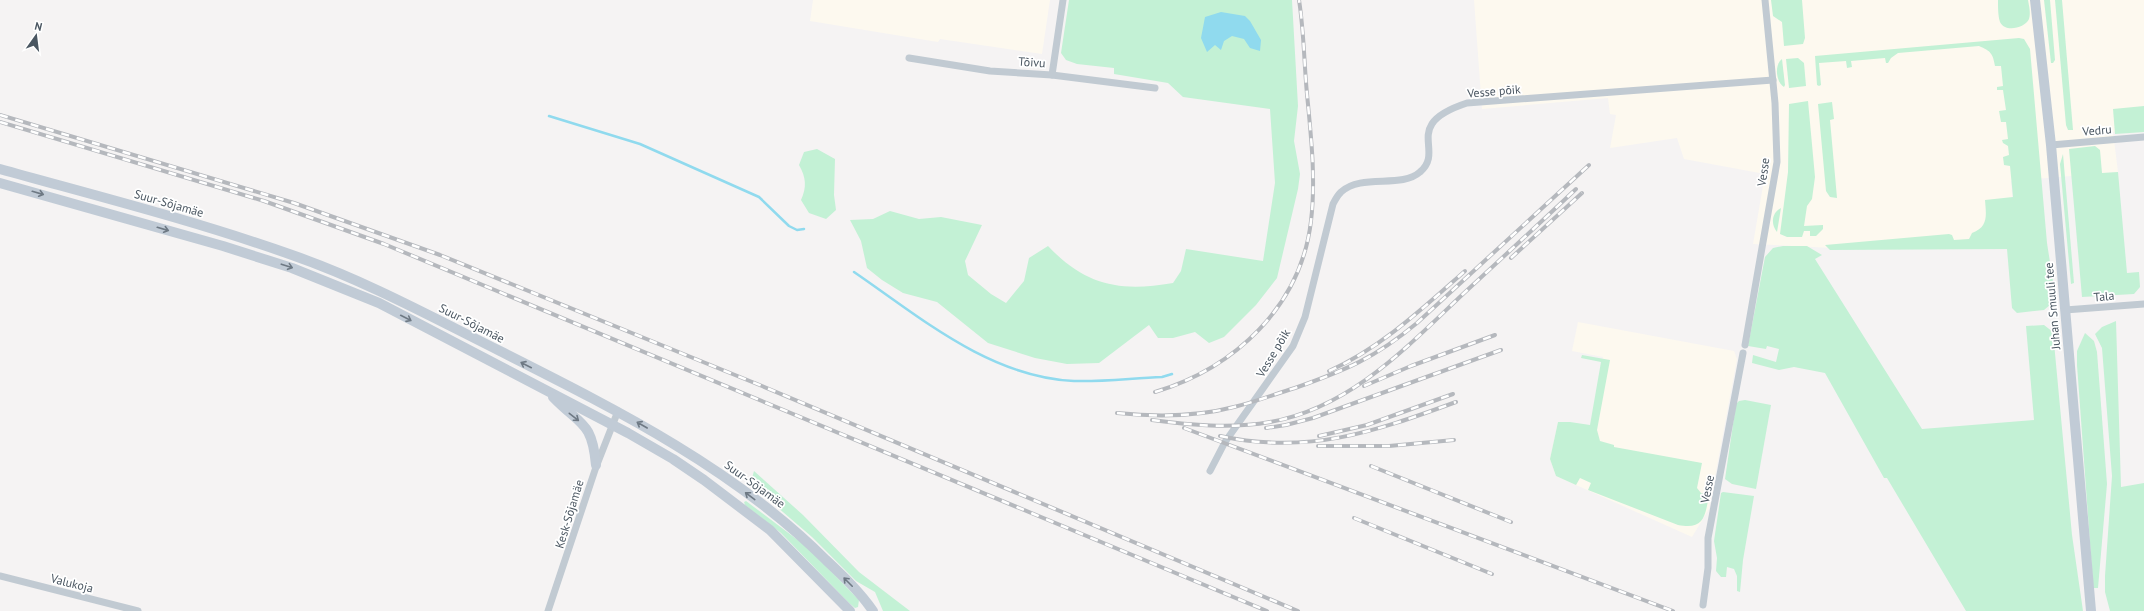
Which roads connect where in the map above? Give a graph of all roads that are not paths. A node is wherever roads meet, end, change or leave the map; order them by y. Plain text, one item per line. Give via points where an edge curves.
1 (1063, 0) edge
2 (1765, 0) edge
3 (2035, 0) edge
4 (909, 58) dead end
5 (1052, 75) junction
6 (1773, 80) junction
7 (1155, 88) dead end
8 (2144, 137) edge
9 (2051, 145) junction
10 (0, 169) edge
11 (0, 183) edge
12 (2144, 304) edge
13 (2065, 310) junction
14 (1745, 345) dead end
15 (1743, 353) dead end
16 (546, 390) junction
17 (618, 411) junction
18 (612, 425) junction
19 (596, 465) junction
20 (1210, 471) dead end
21 (0, 576) edge
22 (1703, 606) dead end
23 (871, 610) edge
24 (138, 611) edge
25 (548, 611) edge
26 (850, 611) edge
27 (2091, 611) edge

1 - 5 street
2 - 6 street, Vesse
3 - 9 main road, Juhan Smuuli tee
4 - 5 street, Tõivu via 990,70
5 - 7 street, Tõivu
6 - 14 street, Vesse via 1777,162
6 - 20 street, Vesse põik via 1468,103 1449,110 1434,120 1427,132 1429,158 1421,172 1410,178 1355,184 1342,191 1333,204 1305,317 1293,346 1225,442
8 - 9 street, Vedru
9 - 13 main road, Juhan Smuuli tee
17 -> 10 main road, Suur-Sõjamäe via 384,293 294,256 224,232
11 -> 16 main road, Suur-Sõjamäe via 224,246 292,268 379,303
12 - 13 street, Tala
13 - 27 main road, Juhan Smuuli tee
15 - 22 street, Vesse via 1708,538 1708,568
16 - 18 main road, Suur-Sõjamäe
16 -> 19 main road via 584,424 594,445
17 - 18 street, Kesk-Sõjamäe
23 -> 17 main road, Suur-Sõjamäe via 863,597 798,532 676,445
18 - 19 street, Kesk-Sõjamäe
18 - 26 main road, Suur-Sõjamäe via 685,467 765,525
19 - 25 street, Kesk-Sõjamäe
21 - 24 street, Valukoja

